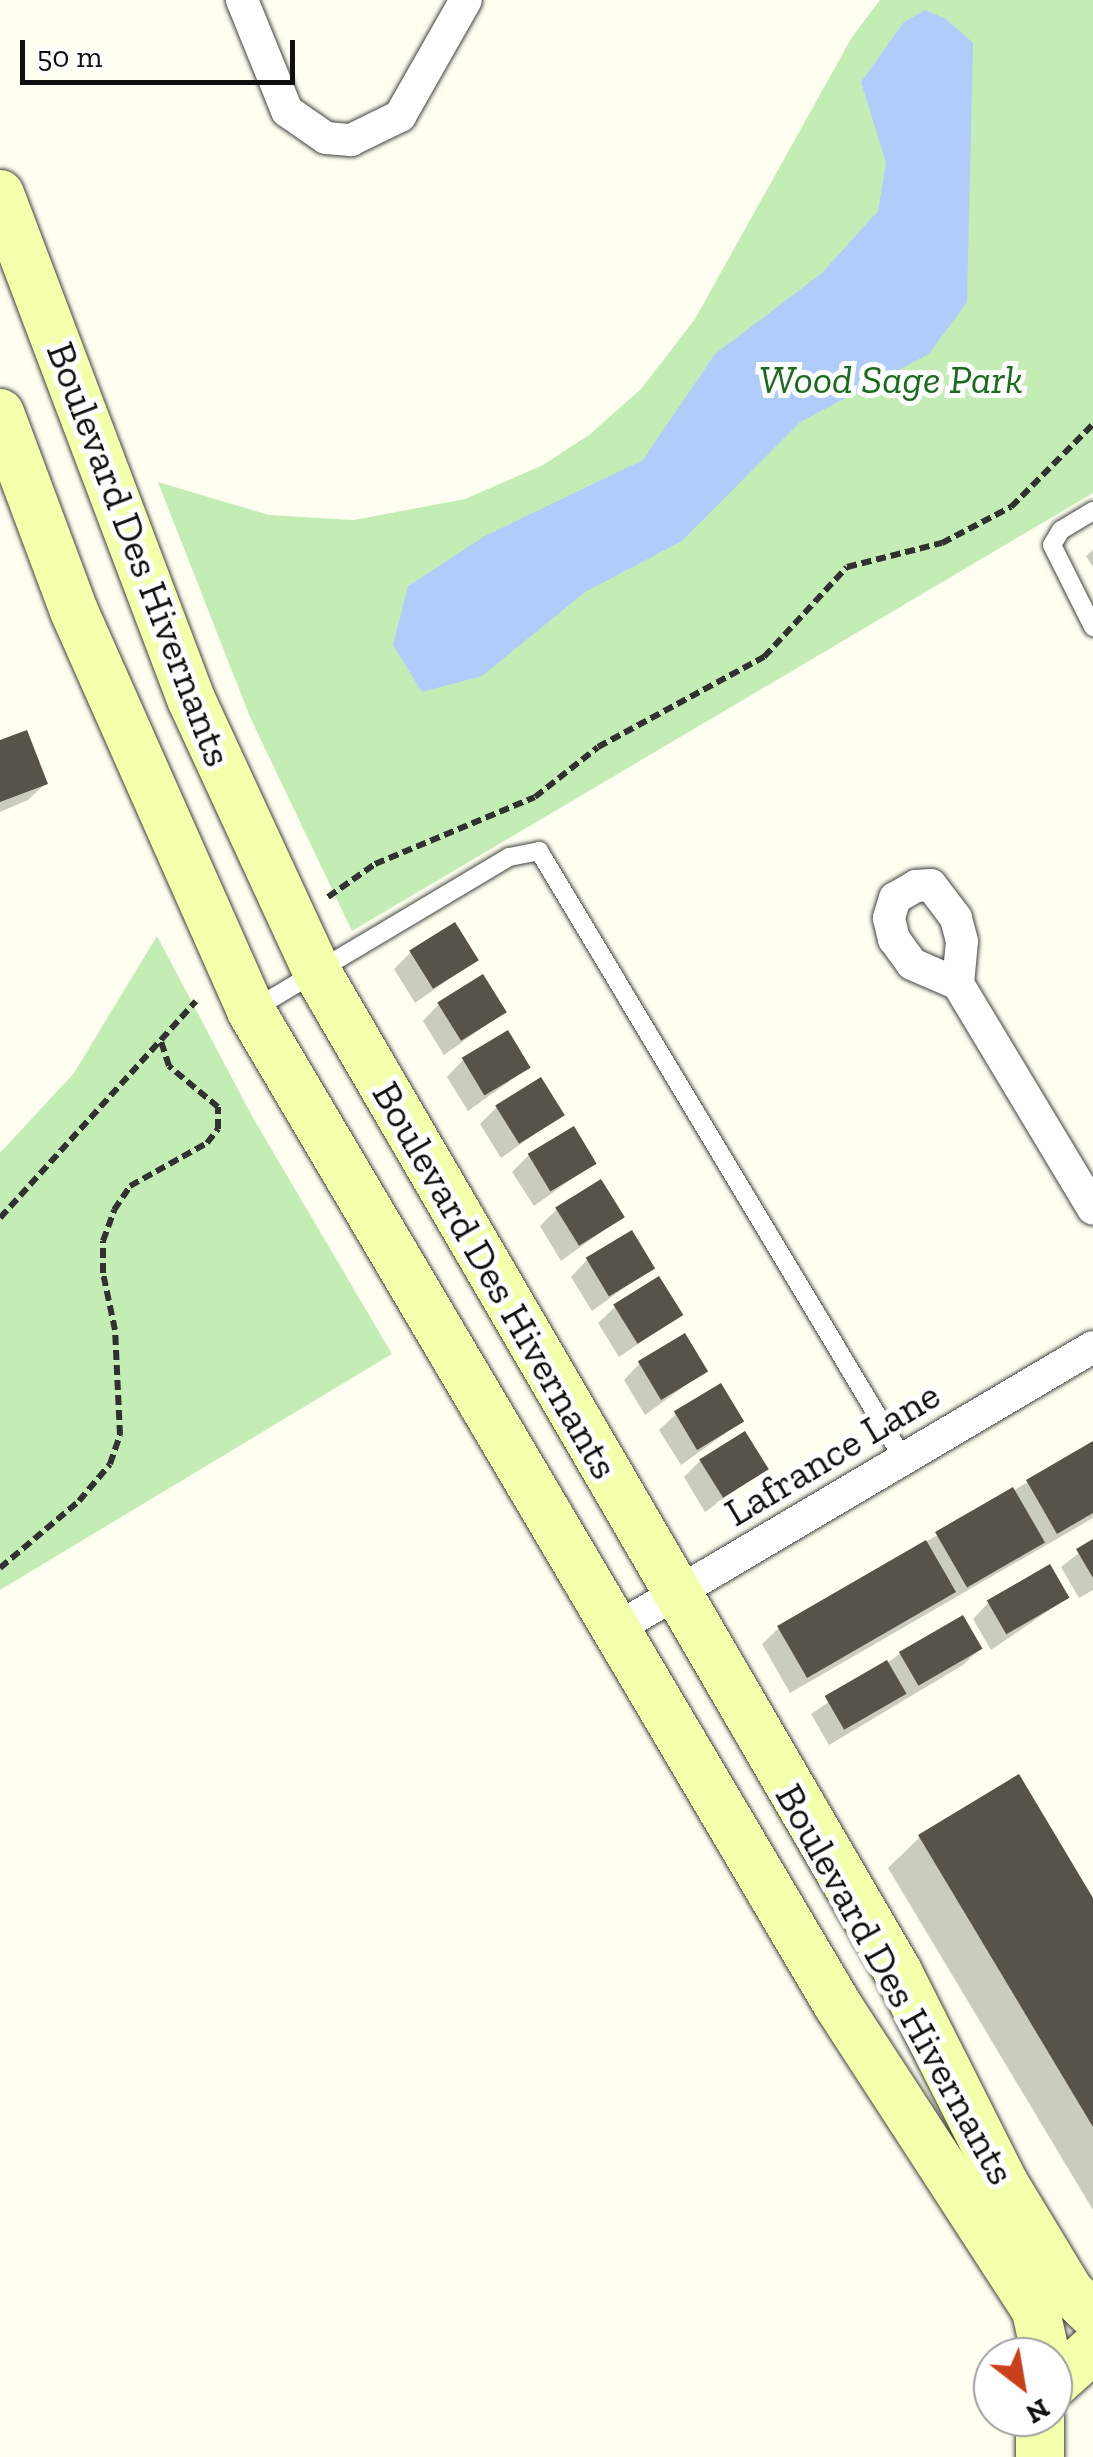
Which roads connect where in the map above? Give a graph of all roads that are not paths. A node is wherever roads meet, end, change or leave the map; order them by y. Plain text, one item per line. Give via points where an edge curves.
1 (242, 0) edge
2 (466, 0) edge
3 (0, 194) edge
4 (0, 412) edge
5 (1093, 511) edge
6 (1093, 627) edge
7 (317, 972) junction
8 (958, 984) dead end
9 (251, 1010) junction
10 (1093, 1210) edge
11 (1093, 1347) edge
12 (904, 1460) junction
13 (676, 1595) junction
14 (614, 1630) junction
15 (1093, 2314) edge
16 (1040, 2337) edge
17 (1093, 2349) edge
18 (1073, 2367) edge

1 - 2 street via 287,111 326,138 351,140 400,116
3 - 7 street, Boulevard Des Hivernants via 192,699
4 - 9 street, Boulevard Des Hivernants via 74,612
5 - 6 lane via 1061,530 1052,545
7 - 9 lane
7 - 12 lane via 509,857 539,851
7 - 13 street, Boulevard Des Hivernants
8 - 10 street
9 - 14 street, Boulevard Des Hivernants
11 - 12 street, Lafrance Lane
12 - 13 street, Lafrance Lane
13 - 14 street, Lafrance Lane
13 - 15 street, Boulevard Des Hivernants via 898,1972 1004,2183 1070,2292
14 - 16 street, Boulevard Des Hivernants via 837,2004 1026,2295
17 - 18 street

